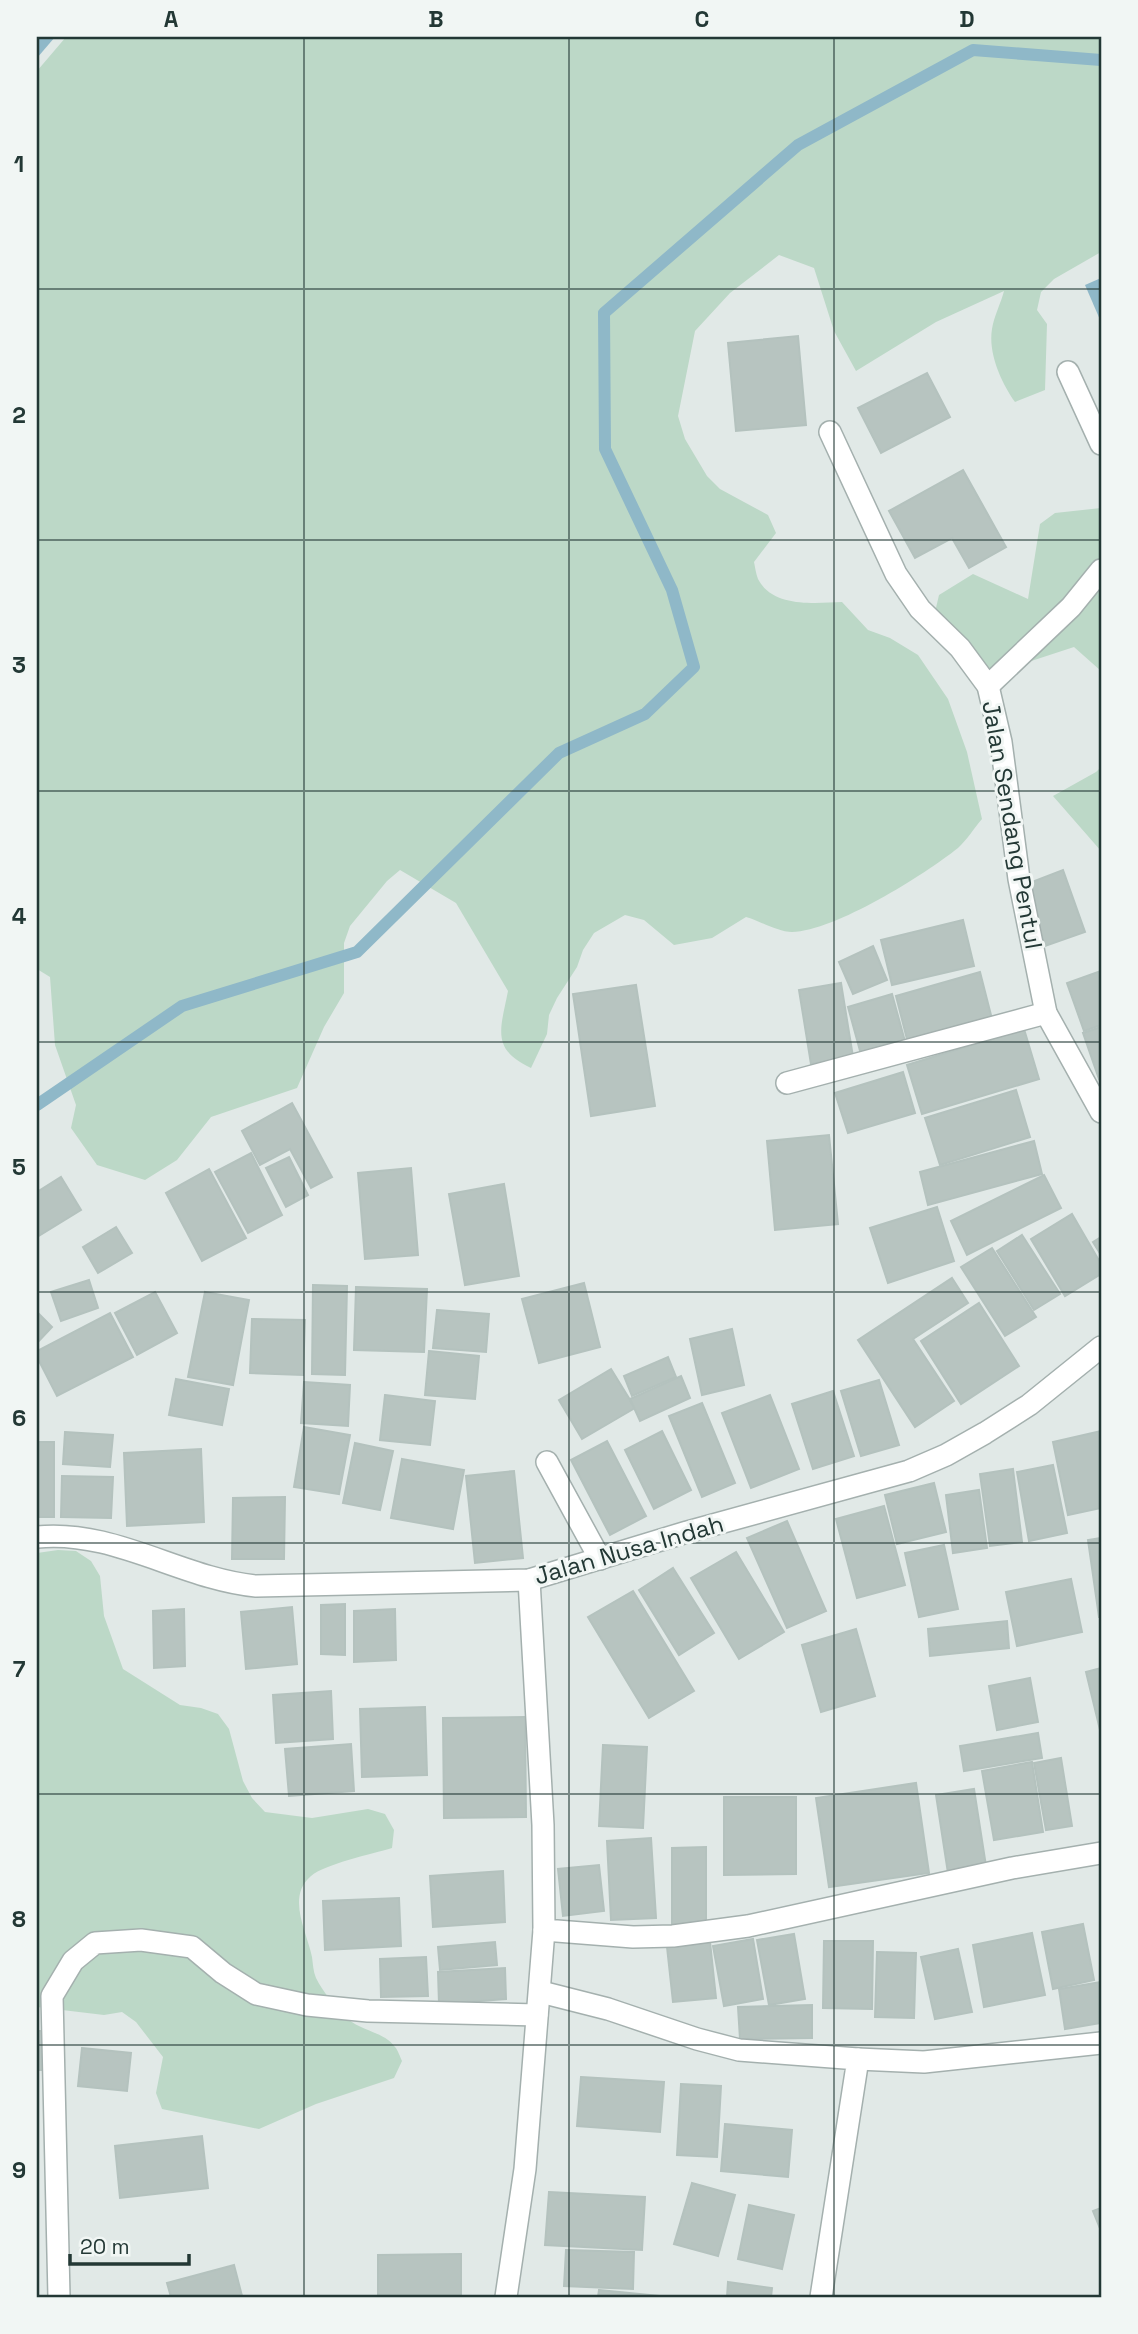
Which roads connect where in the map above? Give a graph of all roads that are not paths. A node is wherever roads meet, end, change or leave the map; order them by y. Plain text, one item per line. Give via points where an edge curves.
1 (1068, 372) dead end
2 (830, 432) dead end
3 (1101, 444) edge
4 (1101, 570) edge
5 (988, 686) junction
6 (1046, 1013) junction
7 (787, 1083) dead end
8 (1101, 1112) edge
9 (1101, 1347) edge
10 (547, 1462) dead end
11 (37, 1537) edge
12 (600, 1559) junction
13 (529, 1580) junction
14 (1101, 1853) edge
15 (544, 1930) junction
16 (541, 1992) junction
17 (537, 2015) junction
18 (1101, 2043) edge
19 (858, 2059) junction
20 (59, 2297) edge
21 (506, 2297) edge
22 (821, 2297) edge

1 - 3 street
2 - 5 street, Jalan Sendang Pentul via 896,573 920,609 960,648
4 - 5 street via 1071,607
5 - 6 street, Jalan Sendang Pentul
6 - 7 street
6 - 8 street, Jalan Sendang Pentul
9 - 12 street, Jalan Nusa Indah via 1029,1405 934,1461
10 - 12 street
11 - 13 street, Jalan Nusa Indah via 103,1542 228,1584
12 - 13 street, Jalan Nusa Indah
13 - 15 street
14 - 15 street via 748,1926 633,1937
15 - 16 street
16 - 17 street
16 - 19 street via 739,2050
17 - 20 street via 307,2005 256,1994 192,1947 141,1940 95,1943 73,1961 52,1996
17 - 21 street via 525,2169
18 - 19 street via 924,2062
19 - 22 street

